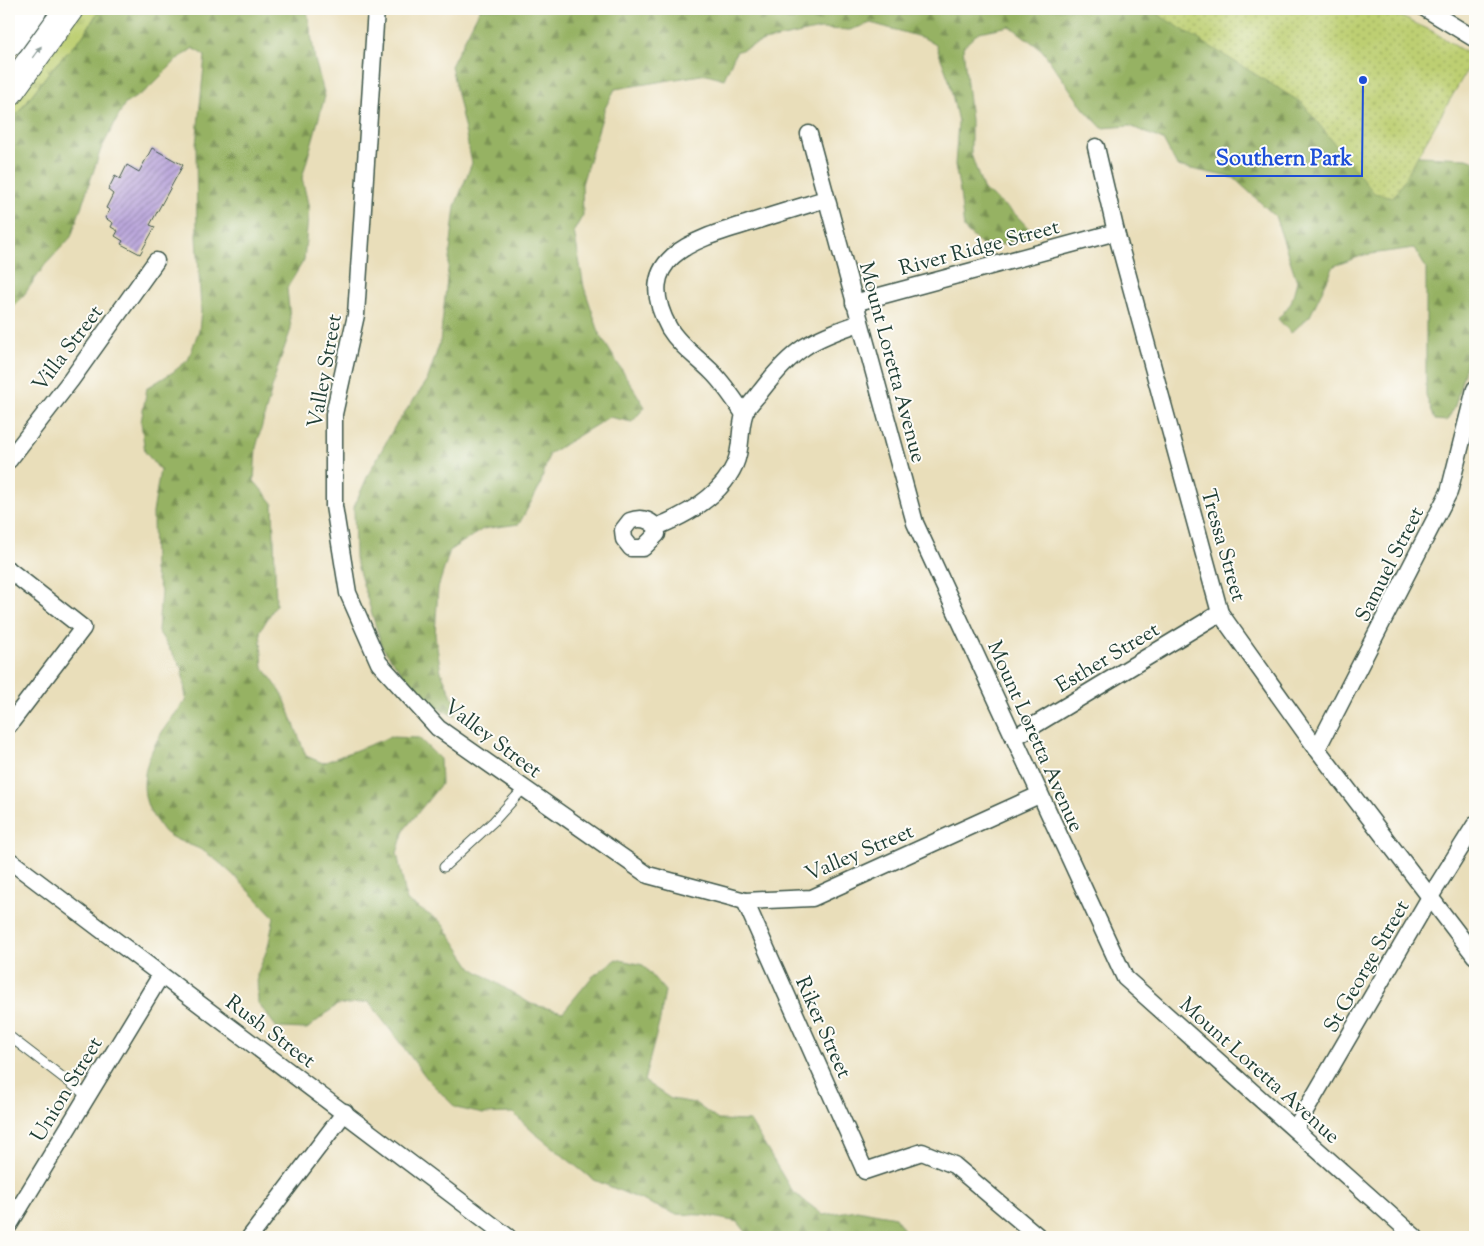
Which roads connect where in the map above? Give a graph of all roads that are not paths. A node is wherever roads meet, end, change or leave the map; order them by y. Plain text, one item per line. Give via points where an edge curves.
1 (33, 9) edge
2 (69, 9) edge
3 (376, 9) edge
4 (1426, 9) edge
5 (1475, 39) edge
6 (9, 42) edge
7 (9, 92) edge
8 (809, 134) dead end
9 (1096, 147) dead end
10 (826, 199) junction
11 (1116, 232) junction
12 (156, 261) dead end
13 (854, 303) junction
14 (860, 323) junction
15 (1475, 389) edge
16 (744, 414) junction
17 (9, 460) edge
18 (656, 527) dead end
19 (9, 570) edge
20 (1220, 613) junction
21 (9, 724) edge
22 (1015, 737) junction
23 (1317, 750) junction
24 (524, 788) junction
25 (1039, 795) junction
26 (1475, 825) edge
27 (9, 860) edge
28 (444, 867) dead end
29 (1430, 897) junction
30 (745, 901) junction
31 (1475, 956) edge
32 (160, 975) junction
33 (9, 1036) edge
34 (87, 1096) junction
35 (345, 1112) junction
36 (1295, 1129) junction
37 (9, 1224) edge
38 (250, 1237) edge
39 (508, 1237) edge
40 (1039, 1237) edge
41 (1415, 1237) edge

1 - 6 highway
7 -> 2 highway
3 - 24 street, Valley Street via 356,315 334,414 334,506 348,593 379,663 438,728
4 - 5 street
8 - 10 street, Mount Loretta Avenue
9 - 11 street, Tressa Street
10 - 13 street, Mount Loretta Avenue
10 - 16 street via 701,237 675,252 662,269 657,288 660,308 670,329 724,385
11 - 13 street, River Ridge Street
11 - 20 street, Tressa Street
12 - 17 street, Villa Street
13 - 14 street, Mount Loretta Avenue
14 - 16 street via 826,334 795,353 779,367
14 - 22 street, Mount Loretta Avenue via 915,523
15 - 23 street, Samuel Street via 1449,492
16 - 18 street via 735,464 717,490 693,509
19 - 21 street via 83,628
20 - 22 street, Esther Street
20 - 23 street, Tressa Street
22 - 25 street, Mount Loretta Avenue
23 - 29 street, Tressa Street
24 - 28 lane
24 - 30 street, Valley Street via 648,875
25 - 30 street, Valley Street via 812,898
25 - 36 street, Mount Loretta Avenue via 1125,978
26 - 29 street, St George Street
27 - 32 street, Rush Street
29 - 31 street, Tressa Street
29 - 36 street, St George Street
30 - 40 street, Riker Street via 865,1171 922,1152 954,1165
32 - 34 street, Union Street
32 - 35 street, Rush Street
33 - 34 lane
34 - 37 street, Union Street
35 - 38 street
35 - 39 street, Rush Street
36 - 41 street, Mount Loretta Avenue

